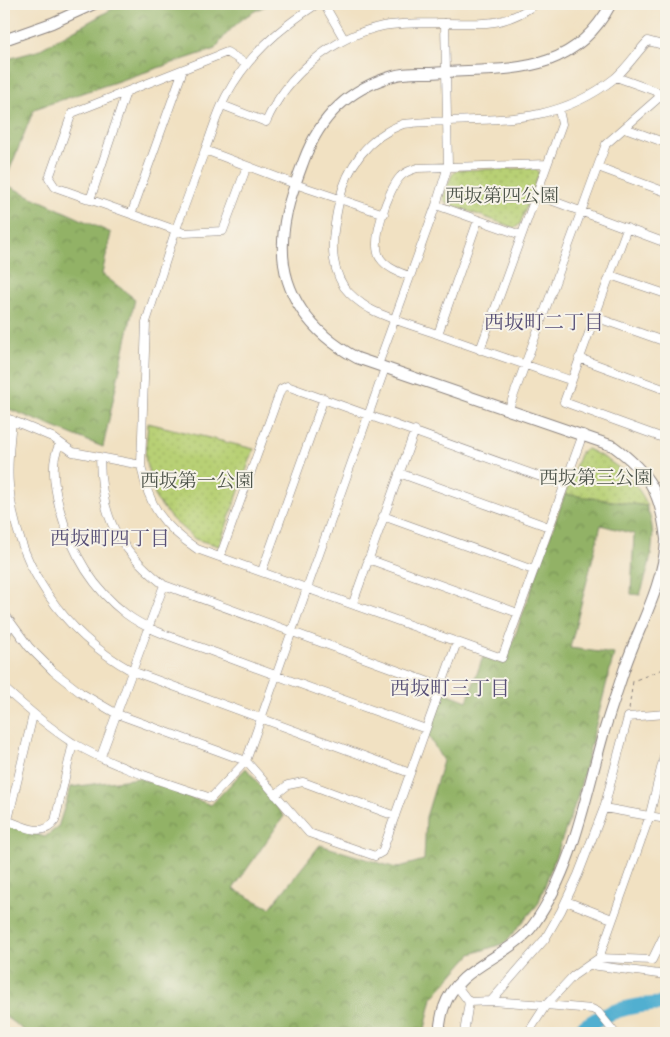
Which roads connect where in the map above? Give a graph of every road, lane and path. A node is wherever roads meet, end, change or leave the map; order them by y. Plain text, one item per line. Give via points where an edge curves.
1 (94, 4) edge
2 (317, 4) edge
3 (324, 4) edge
4 (536, 4) edge
5 (611, 4) edge
6 (445, 23) junction
7 (4, 40) edge
8 (344, 40) junction
9 (666, 46) edge
10 (246, 64) junction
11 (183, 70) junction
12 (445, 72) junction
13 (616, 77) junction
14 (126, 92) junction
15 (665, 95) edge
16 (222, 105) junction
17 (559, 110) junction
18 (448, 121) junction
19 (624, 128) junction
20 (666, 143) edge
21 (205, 150) junction
22 (547, 164) junction
23 (247, 166) junction
24 (448, 166) junction
25 (598, 167) junction
26 (295, 184) junction
27 (666, 192) edge
28 (537, 195) junction
29 (340, 199) junction
30 (90, 200) junction
31 (436, 204) junction
32 (581, 211) junction
33 (132, 212) junction
34 (384, 214) junction
35 (478, 220) junction
36 (627, 228) junction
37 (176, 229) junction
38 (521, 235) junction
39 (666, 243) edge
40 (610, 275) junction
41 (410, 276) junction
42 (666, 294) edge
43 (595, 316) junction
44 (396, 319) junction
45 (438, 334) junction
46 (666, 342) edge
47 (480, 350) junction
48 (579, 358) junction
49 (525, 365) junction
50 (382, 367) junction
51 (570, 380) junction
52 (666, 390) edge
53 (324, 398) junction
54 (508, 411) junction
55 (369, 414) junction
56 (8, 419) edge
57 (414, 430) junction
58 (583, 434) junction
59 (666, 439) edge
60 (60, 444) junction
61 (100, 458) junction
62 (141, 465) junction
63 (399, 473) junction
64 (563, 485) junction
65 (383, 516) junction
66 (549, 527) junction
67 (666, 540) edge
68 (220, 557) junction
69 (368, 559) junction
70 (533, 570) junction
71 (262, 571) junction
72 (164, 585) junction
73 (308, 587) junction
74 (353, 603) junction
75 (4, 613) edge
76 (518, 613) junction
77 (10, 622) junction
78 (148, 627) junction
79 (291, 632) junction
80 (457, 642) junction
81 (4, 644) edge
82 (666, 668) edge
83 (132, 671) junction
84 (276, 676) junction
85 (440, 686) junction
86 (4, 688) edge
87 (117, 714) junction
88 (666, 714) edge
89 (33, 715) junction
90 (628, 717) junction
91 (261, 719) junction
92 (426, 729) junction
93 (73, 743) junction
94 (666, 748) edge
95 (101, 756) junction
96 (246, 761) junction
97 (664, 767) edge
98 (410, 774) junction
99 (275, 795) junction
100 (604, 808) junction
101 (395, 816) junction
102 (649, 818) junction
103 (6, 819) edge
104 (666, 819) edge
105 (566, 901) junction
106 (612, 919) junction
107 (666, 931) edge
108 (599, 958) junction
109 (591, 965) junction
110 (666, 976) edge
111 (456, 985) junction
112 (491, 1001) junction
113 (469, 1002) junction
114 (546, 1005) junction
115 (439, 1033) edge
116 (464, 1033) edge
117 (528, 1033) edge
118 (615, 1033) edge

1 - 7 street
2 - 10 street via 276,33
3 - 8 street
4 - 6 street via 506,20 488,24
5 - 12 street via 589,34 562,54 535,66
6 - 8 street via 384,26
6 - 12 street
8 - 16 street via 295,78 266,122
9 - 13 street via 648,40
10 - 11 street via 227,52
10 - 16 street
11 - 14 street
11 - 33 street
12 - 18 street
12 - 26 street via 394,76 364,88 339,105 318,129
13 - 15 street
13 - 17 street via 583,99
14 - 30 street
14 - 30 street via 72,113 50,178 55,187
15 - 19 street
16 - 21 street
17 - 18 street via 513,119
17 - 22 street via 562,124
18 - 24 street
18 - 29 street via 403,124 374,139 358,157
19 - 20 street
19 - 25 street via 606,144
21 - 23 street
21 - 37 street
22 - 24 street
22 - 28 street
23 - 26 street
23 - 37 street via 223,231 184,232
24 - 31 street
24 - 34 street via 417,168 400,176
25 - 27 street
25 - 32 street
26 - 29 street
26 - 50 street via 287,207 282,252 298,305 312,326 334,346
28 - 32 street
28 - 38 street
29 - 34 street
29 - 44 street via 332,253 344,286 370,309
30 - 33 street
31 - 35 street
31 - 41 street
32 - 36 street
32 - 49 street
33 - 37 street
34 - 41 street via 376,238 377,252 391,269
35 - 38 street
35 - 45 street
36 - 39 street
36 - 40 street
37 - 62 street via 146,322
38 - 47 street
40 - 42 street
40 - 43 street
41 - 44 street
43 - 46 street
43 - 48 street
44 - 45 street
44 - 50 street
45 - 47 street
47 - 49 street
48 - 51 street
48 - 52 street
49 - 51 street
49 - 54 street
50 - 54 street
50 - 55 street
51 - 59 street via 564,402
53 - 55 street
53 - 68 street via 286,386 281,389
53 - 71 street
54 - 58 street
55 - 57 street
55 - 73 street
56 - 60 street via 52,437
56 - 83 street via 9,484 14,520 30,565 60,613 82,637
57 - 63 street
57 - 64 street
58 - 64 street
58 - 67 street via 613,446 648,478 663,510
60 - 61 street via 73,452
60 - 78 street via 54,452 56,494 72,546 96,585 113,603
61 - 62 street
61 - 72 street via 100,482 106,514 131,556
62 - 68 street via 146,489 161,519 197,548
63 - 65 street
63 - 66 street
64 - 66 street
65 - 69 street
65 - 70 street
66 - 70 street
67 - 111 street via 663,564 603,735 576,836 550,899 518,942 476,967
68 - 71 street
69 - 74 street
69 - 76 street
70 - 76 street
71 - 73 street
72 - 78 street
72 - 79 street
73 - 74 street
73 - 79 street
74 - 80 street
75 - 77 street
76 - 80 street via 502,658
77 - 81 street
77 - 87 street via 53,671 81,693
78 - 83 street
78 - 84 street
79 - 84 street
79 - 85 street
80 - 85 street
82 - 90 path via 633,680
83 - 87 street
83 - 91 street
84 - 91 street
84 - 92 street
85 - 92 street
86 - 89 street
87 - 95 street
87 - 96 street
88 - 90 street
89 - 93 street
89 - 103 street
90 - 100 street
91 - 96 street
91 - 98 street
92 - 98 street
93 - 95 street
93 - 103 street via 52,826 38,831
94 - 97 street
95 - 96 street via 211,798
96 - 99 street
97 - 102 street
98 - 101 street
99 - 101 street via 288,785 304,782
99 - 101 street via 309,833 375,856 382,852
100 - 102 street
100 - 105 street
102 - 104 street
102 - 106 street
105 - 106 street
105 - 112 street via 545,939
106 - 108 street
107 - 108 street via 652,960
108 - 109 street
109 - 110 street
109 - 114 street via 573,976
111 - 113 street
111 - 115 street via 444,1006
112 - 113 street
112 - 114 street
113 - 116 street
114 - 117 street
114 - 118 street via 592,1009

